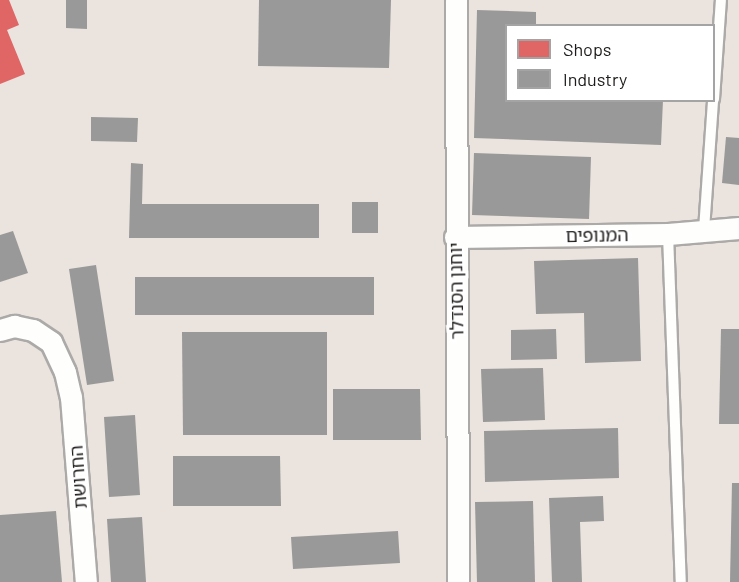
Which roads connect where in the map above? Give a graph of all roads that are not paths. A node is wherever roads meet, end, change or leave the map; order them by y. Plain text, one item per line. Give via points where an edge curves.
1 (456, 0) edge
2 (721, 0) edge
3 (715, 75) edge
4 (713, 102) edge
5 (739, 228) edge
6 (704, 230) junction
7 (668, 234) junction
8 (455, 237) junction
9 (0, 330) edge
10 (86, 582) edge
11 (458, 582) edge
12 (681, 582) edge

1 - 8 street, יוחנן הסנדלר
2 - 3 lane
4 - 6 lane
5 - 6 street, המנופים
6 - 7 street, המנופים
7 - 8 street, המנופים
7 - 12 lane
8 - 11 street, יוחנן הסנדלר
9 - 10 street, החרושת via 14,326 33,330 51,342 65,372 71,397

